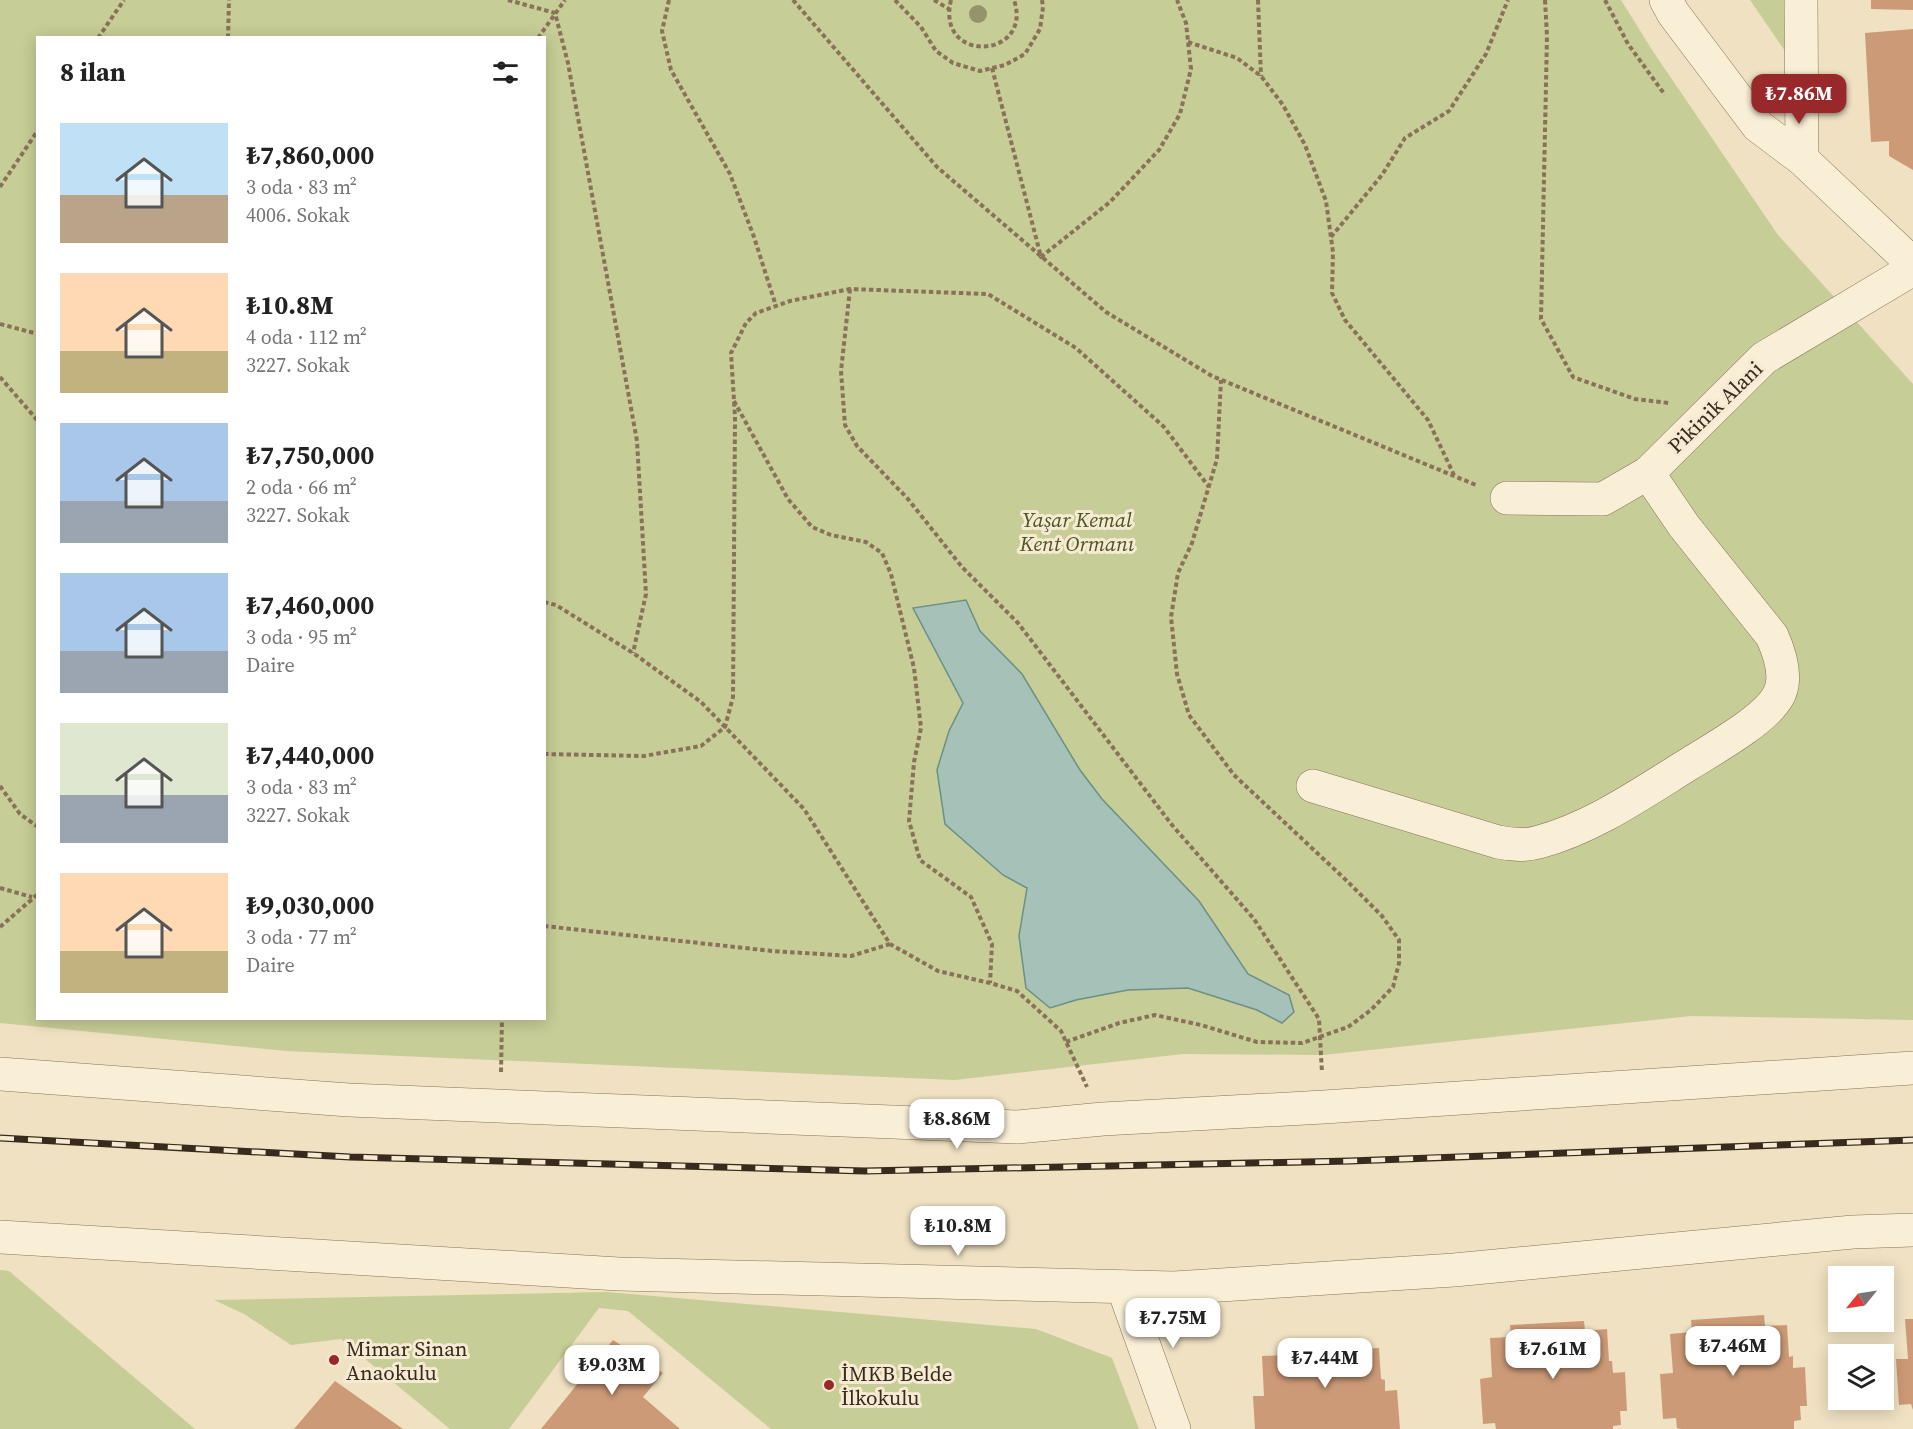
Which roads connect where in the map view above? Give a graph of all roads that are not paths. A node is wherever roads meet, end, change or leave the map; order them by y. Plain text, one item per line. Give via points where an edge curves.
1 (1666, 0) edge
2 (1801, 0) edge
3 (1802, 159) junction
4 (1913, 264) edge
5 (1913, 269) edge
6 (1648, 473) junction
7 (1507, 498) road end
8 (1313, 786) dead end
9 (1913, 1068) edge
10 (0, 1074) edge
11 (1913, 1230) edge
12 (0, 1237) edge
13 (1123, 1287) junction
14 (1174, 1429) edge

1 - 3 street via 1758,126
2 - 3 street
3 - 4 street
5 - 6 street, Pikinik Alani via 1764,358
6 - 7 street, Pikinik Alani via 1603,499
6 - 8 street via 1684,526 1772,636 1780,652 1782,684 1778,698 1752,723 1607,814 1536,843 1498,842
9 - 10 street via 1017,1127 349,1100
11 - 13 street via 1454,1270 1174,1288
12 - 13 street via 619,1274
13 - 14 street

